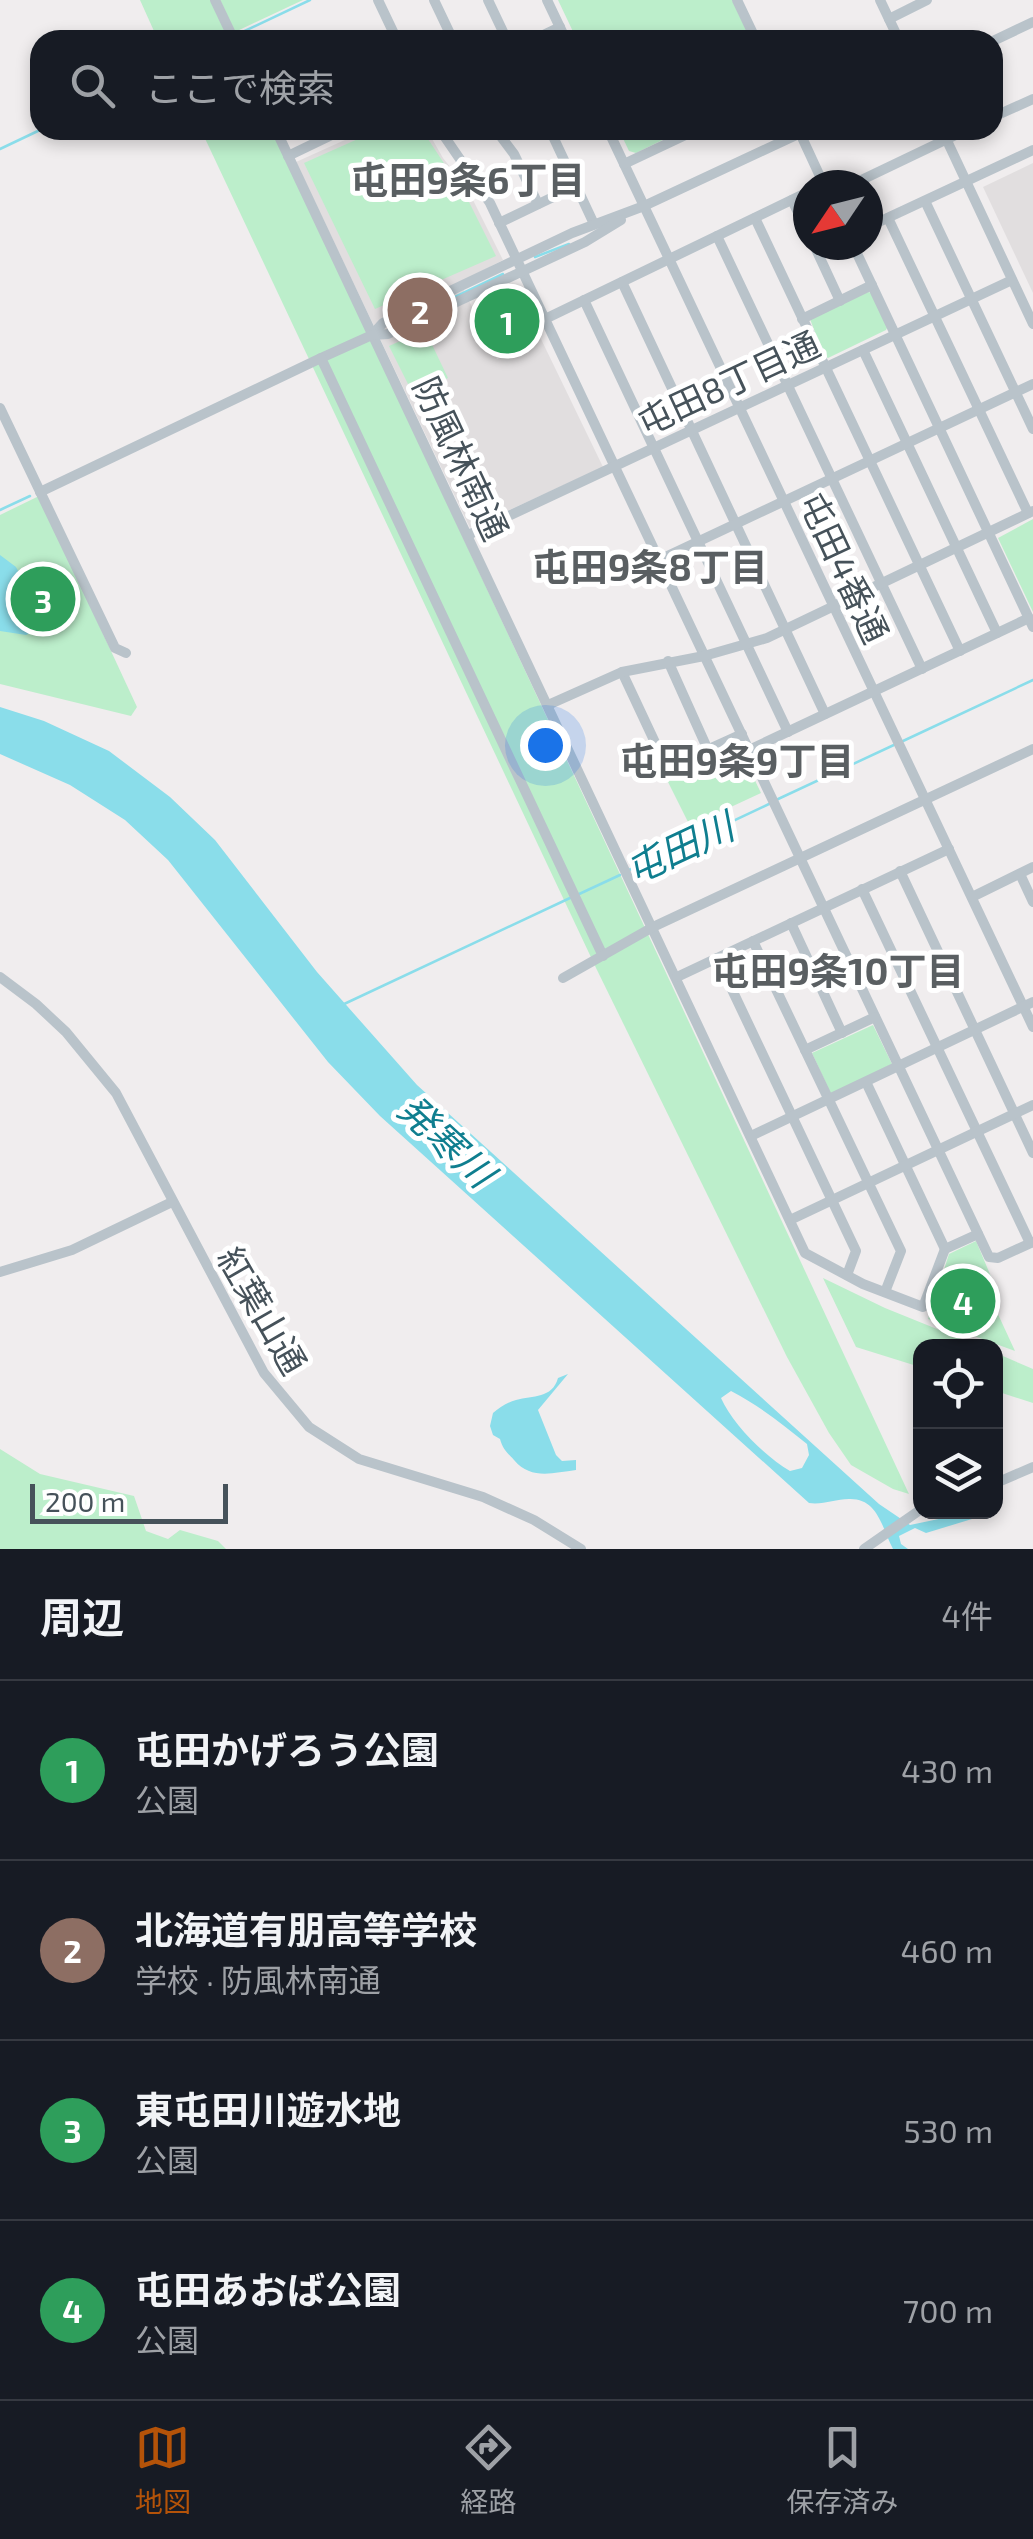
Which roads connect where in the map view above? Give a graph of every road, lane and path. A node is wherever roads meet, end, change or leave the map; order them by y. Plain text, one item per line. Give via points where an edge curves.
1 (215, 0) edge
2 (434, 0) edge
3 (488, 0) edge
4 (547, 0) edge
5 (737, 0) edge
6 (880, 0) edge
7 (927, 0) edge
8 (384, 2) edge
9 (889, 19) junction
10 (1033, 22) edge
11 (560, 28) joint
12 (229, 30) edge
13 (394, 30) edge
14 (448, 30) edge
15 (503, 30) edge
16 (555, 30) edge
17 (751, 30) edge
18 (894, 30) edge
19 (1003, 36) edge
20 (1033, 98) edge
21 (1003, 112) edge
22 (281, 140) edge
23 (321, 140) edge
24 (447, 140) edge
25 (504, 140) edge
26 (555, 140) edge
27 (613, 140) edge
28 (675, 140) edge
29 (783, 140) edge
30 (806, 140) edge
31 (935, 140) edge
32 (946, 140) edge
33 (1033, 150) edge
34 (288, 156) junction
35 (624, 164) junction
36 (818, 170) edge
37 (878, 170) edge
38 (966, 182) junction
39 (576, 186) junction
40 (792, 200) edge
41 (925, 201) junction
42 (538, 204) junction
43 (644, 206) junction
44 (754, 218) junction
45 (888, 218) junction
46 (883, 220) edge
47 (499, 223) junction
48 (594, 224) junction
49 (717, 236) junction
50 (516, 259) junction
51 (668, 259) junction
52 (821, 260) edge
53 (860, 260) edge
54 (522, 271) junction
55 (1012, 280) junction
56 (622, 282) junction
57 (872, 285) junction
58 (972, 299) junction
59 (584, 300) junction
60 (840, 300) junction
61 (934, 316) junction
62 (544, 318) junction
63 (802, 319) junction
64 (1033, 324) edge
65 (895, 334) junction
66 (372, 336) junction
67 (863, 350) junction
68 (322, 358) junction
69 (825, 368) junction
70 (1033, 384) edge
71 (788, 385) junction
72 (1016, 392) junction
73 (0, 408) edge
74 (739, 408) junction
75 (979, 409) junction
76 (939, 428) junction
77 (1033, 429) edge
78 (692, 430) junction
79 (907, 444) junction
80 (654, 448) junction
81 (870, 461) junction
82 (614, 466) junction
83 (832, 478) junction
84 (40, 492) junction
85 (783, 502) junction
86 (1030, 512) edge
87 (736, 524) junction
88 (988, 532) junction
89 (468, 535) junction
90 (698, 542) junction
91 (957, 547) junction
92 (659, 560) junction
93 (918, 566) junction
94 (882, 583) junction
95 (832, 606) junction
96 (1031, 622) edge
97 (786, 629) junction
98 (997, 633) junction
99 (748, 645) junction
100 (960, 651) junction
101 (126, 654) dead end
102 (704, 656) junction
103 (668, 662) junction
104 (922, 669) junction
105 (622, 672) junction
106 (874, 692) junction
107 (548, 704) junction
108 (825, 714) junction
109 (788, 732) junction
110 (742, 734) junction
111 (1033, 749) edge
112 (708, 750) junction
113 (749, 750) junction
114 (925, 800) junction
115 (948, 849) junction
116 (801, 859) junction
117 (1033, 868) edge
118 (900, 871) junction
119 (1020, 874) junction
120 (862, 889) junction
121 (972, 897) junction
122 (1033, 902) edge
123 (824, 908) junction
124 (790, 923) junction
125 (653, 927) junction
126 (753, 941) junction
127 (603, 956) junction
128 (717, 958) junction
129 (0, 978) edge
130 (563, 978) dead end
131 (677, 978) junction
132 (1028, 1004) edge
133 (875, 1017) junction
134 (1033, 1027) edge
135 (975, 1030) junction
136 (842, 1033) junction
137 (937, 1048) junction
138 (806, 1050) junction
139 (898, 1067) junction
140 (866, 1082) junction
141 (829, 1099) junction
142 (1033, 1105) edge
143 (1014, 1114) junction
144 (792, 1116) junction
145 (977, 1132) junction
146 (752, 1136) junction
147 (938, 1150) junction
148 (1033, 1153) edge
149 (906, 1166) junction
150 (868, 1183) junction
151 (832, 1200) junction
152 (172, 1202) junction
153 (790, 1220) junction
154 (978, 1234) junction
155 (1031, 1242) edge
156 (945, 1249) junction
157 (0, 1272) edge
158 (847, 1275) junction
159 (885, 1292) junction
160 (1033, 1467) edge
161 (1003, 1480) edge
162 (913, 1515) edge
163 (582, 1549) edge
164 (864, 1549) edge

1 - 12 street
2 - 14 street
3 - 15 street
4 - 11 street
5 - 17 street
6 - 9 street
7 - 9 street
8 - 13 street
9 - 18 street
10 - 19 street
11 - 16 street
20 - 21 street
22 - 34 street, 防風林南通
23 - 34 street
24 - 47 street
25 - 42 street
26 - 39 street
27 - 35 street, 屯田4番通
28 - 35 street
29 - 43 street
30 - 36 street
31 - 37 street
32 - 38 street
33 - 38 street
34 - 66 street, 防風林南通
35 - 43 street, 屯田4番通
38 - 41 street
38 - 55 street
39 - 42 street
39 - 48 street
40 - 44 street
41 - 45 street
41 - 58 street
42 - 47 street
43 - 48 street
43 - 51 street, 屯田4番通
43 - 54 street
44 - 49 street
44 - 63 street
45 - 46 street
45 - 61 street
47 - 50 street
48 - 50 street
49 - 51 street
49 - 71 street
50 - 54 street
50 - 66 street via 382,323
51 - 56 street
51 - 74 street, 屯田4番通
52 - 60 street
53 - 57 street
54 - 62 street
54 - 66 street
55 - 58 street, 屯田8丁目通
55 - 64 street
56 - 59 street
56 - 78 street
57 - 60 street
57 - 65 street
58 - 61 street, 屯田8丁目通
58 - 72 street
59 - 62 street
59 - 80 street
60 - 63 street
61 - 65 street, 屯田8丁目通
61 - 75 street
62 - 82 street
63 - 69 street
65 - 67 street, 屯田8丁目通
65 - 76 street
66 - 68 street
66 - 89 street, 防風林南通
67 - 69 street, 屯田8丁目通
67 - 79 street
68 - 84 street
68 - 127 street
69 - 71 street, 屯田8丁目通
69 - 81 street
70 - 72 street
71 - 74 street, 屯田8丁目通
71 - 83 street
72 - 75 street
72 - 77 street
73 - 84 street
74 - 78 street, 屯田8丁目通
74 - 85 street, 屯田4番通
75 - 76 street
75 - 86 street
76 - 79 street
76 - 88 street
78 - 80 street, 屯田8丁目通
78 - 87 street
79 - 81 street
79 - 91 street
80 - 82 street, 屯田8丁目通
80 - 90 street
81 - 83 street
81 - 93 street
82 - 89 street, 屯田8丁目通
82 - 92 street
83 - 85 street
83 - 94 street
84 - 101 street via 115,648
85 - 87 street
85 - 95 street, 屯田4番通
86 - 88 street
87 - 90 street
87 - 97 street
88 - 91 street
88 - 96 street
89 - 107 street, 防風林南通
90 - 92 street
90 - 99 street
91 - 93 street
91 - 98 street
92 - 102 street
93 - 94 street
93 - 100 street
94 - 95 street
94 - 104 street
95 - 97 street
95 - 106 street, 屯田4番通
96 - 98 street
97 - 99 street
97 - 108 street
98 - 100 street
99 - 102 street
99 - 109 street
100 - 104 street
102 - 103 street
102 - 110 street
103 - 105 street
103 - 112 street
104 - 106 street
105 - 107 street
105 - 112 street via 667,768
106 - 108 street
106 - 114 street, 屯田4番通
107 - 125 street, 防風林南通
108 - 109 street
109 - 113 street
110 - 112 street
110 - 113 street
111 - 114 street
113 - 116 street
114 - 115 street, 屯田4番通
114 - 116 street
115 - 118 street
115 - 121 street, 屯田4番通
116 - 123 street
116 - 125 street
117 - 119 street
118 - 120 street
118 - 135 street
119 - 121 street
119 - 122 street
120 - 123 street
120 - 137 street
121 - 132 street, 屯田4番通
123 - 124 street
123 - 133 street
124 - 126 street
124 - 136 street
125 - 127 street
125 - 131 street
126 - 128 street
126 - 138 street
127 - 130 street
128 - 131 street
128 - 144 street
129 - 152 street, 紅葉山通 via 96,1065
131 - 146 street
132 - 134 street, 屯田4番通
132 - 135 street
133 - 136 street
133 - 139 street
135 - 137 street
135 - 143 street
136 - 138 street
137 - 139 street
137 - 145 street
138 - 141 street
139 - 140 street
139 - 147 street
140 - 141 street
140 - 149 street
141 - 144 street
141 - 150 street
142 - 143 street
143 - 145 street
143 - 148 street
144 - 146 street
144 - 151 street
145 - 147 street
145 - 155 street
146 - 153 street
147 - 149 street
147 - 154 street
149 - 150 street
149 - 156 street
150 - 151 street
150 - 159 street via 901,1250
151 - 153 street
151 - 158 street via 856,1251
152 - 157 street via 72,1250
152 - 163 street, 紅葉山通 via 264,1372 309,1427 359,1459 483,1497
153 - 158 street via 806,1252
154 - 155 street via 993,1259
154 - 156 street
156 - 159 street via 923,1308
158 - 159 street
160 - 161 street
162 - 164 street

